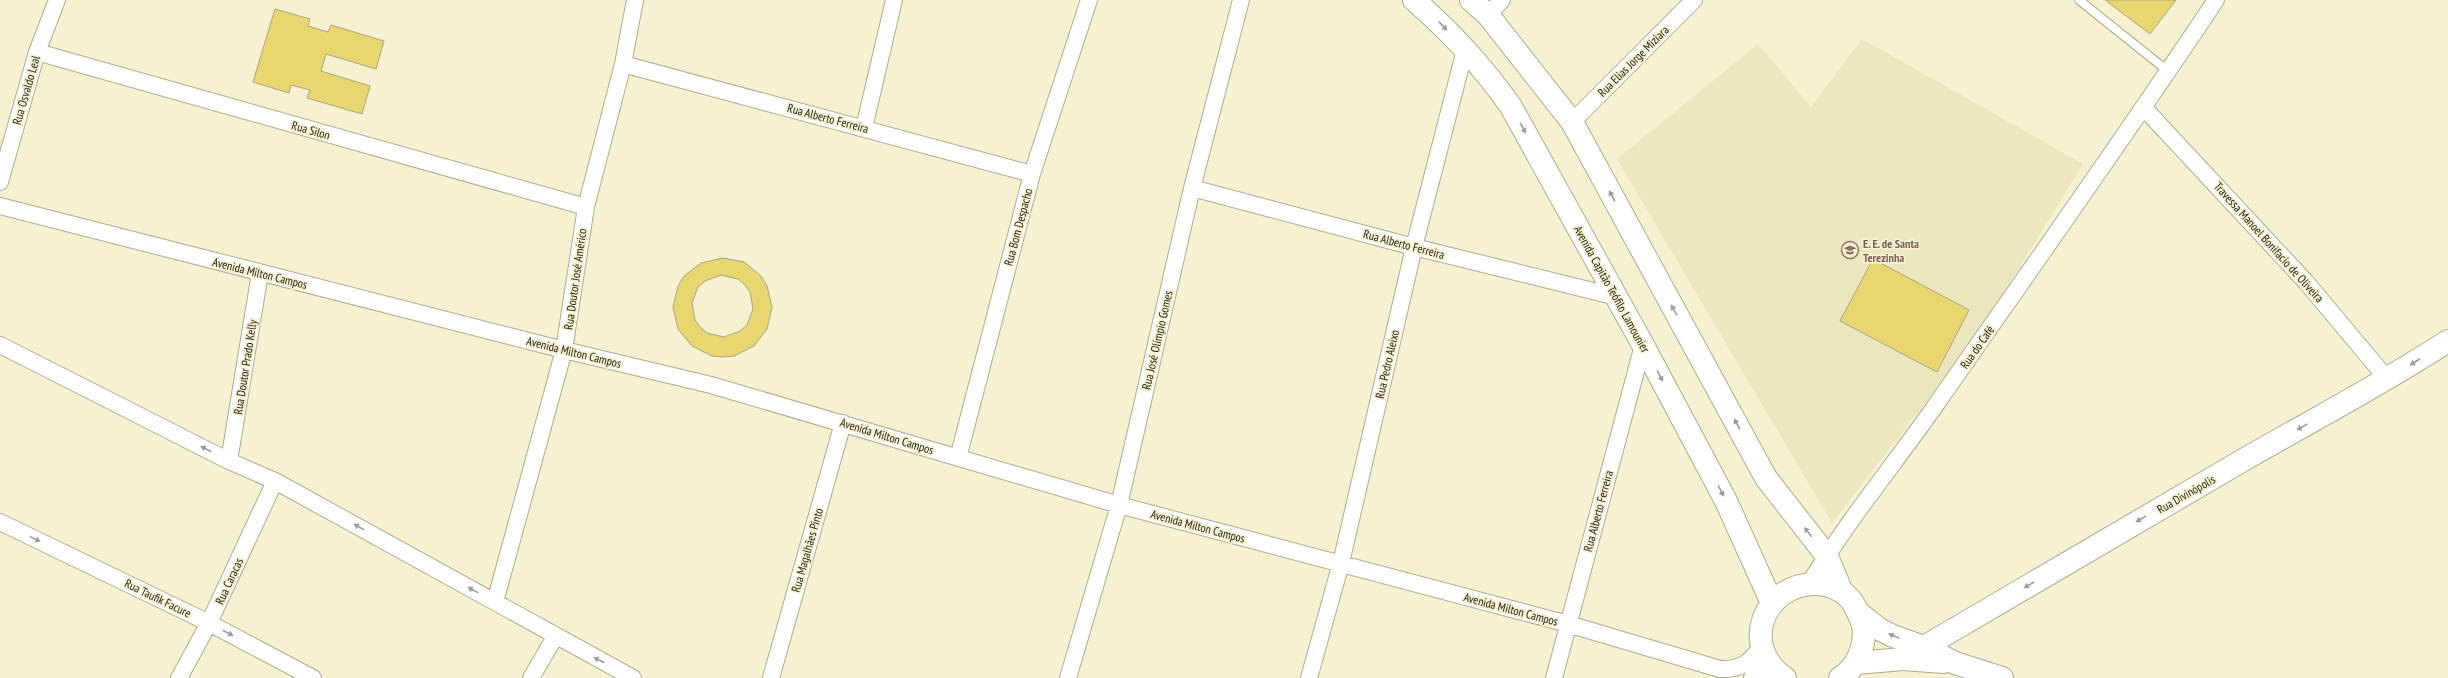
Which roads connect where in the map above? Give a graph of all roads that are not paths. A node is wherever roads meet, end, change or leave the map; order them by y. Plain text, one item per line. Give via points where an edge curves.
1 (57, 0) edge
2 (635, 0) edge
3 (894, 0) edge
4 (1089, 0) edge
5 (1241, 0) edge
6 (1414, 0) edge
7 (1471, 0) edge
8 (1694, 0) edge
9 (2079, 0) edge
10 (2216, 0) edge
11 (1495, 7) edge
12 (1465, 50) junction
13 (37, 52) junction
14 (623, 64) junction
15 (2169, 72) junction
16 (2144, 108) junction
17 (1572, 122) junction
18 (864, 128) junction
19 (1032, 174) junction
20 (0, 182) edge
21 (1192, 188) junction
22 (0, 206) edge
23 (586, 207) junction
24 (1414, 247) junction
25 (260, 274) junction
26 (1617, 298) junction
27 (2448, 341) edge
28 (0, 345) edge
29 (1644, 345) junction
30 (564, 350) junction
31 (2388, 380) junction
32 (843, 422) junction
33 (958, 458) junction
34 (229, 461) junction
35 (275, 481) junction
36 (1119, 505) junction
37 (0, 522) edge
38 (1827, 556) junction
39 (1340, 562) junction
40 (1809, 584) junction
41 (1841, 590) junction
42 (495, 602) junction
43 (1772, 603) junction
44 (1860, 614) junction
45 (210, 623) junction
46 (1568, 624) junction
47 (555, 637) junction
48 (1924, 648) junction
49 (1764, 652) junction
50 (1955, 663) junction
51 (1845, 674) edge
52 (179, 678) edge
53 (313, 678) edge
54 (531, 678) edge
55 (633, 678) edge
56 (771, 678) edge
57 (1068, 678) edge
58 (1309, 678) edge
59 (1554, 678) edge
60 (1755, 678) edge
61 (1785, 678) edge
62 (2002, 678) edge

1 - 13 street, Rua Osvaldo Leal
2 - 14 street, Rua Doutor José Américo
3 - 18 street
4 - 19 street, Rua Bom Despacho
5 - 21 street, Rua José Olímpio Gomes
6 -> 12 main road, Avenida Capitão Teófilo Lamounier via 1440,22
7 - 11 main road
8 - 17 street, Rua Elias Jorge Miziara
9 - 15 lane
10 - 15 street, Rua do Café
11 - 17 main road
12 - 24 street, Rua Pedro Aleixo
12 -> 26 main road, Avenida Capitão Teófilo Lamounier via 1489,76 1510,105
13 - 20 street, Rua Osvaldo Leal
13 - 23 street, Rua Silon
14 - 18 street, Rua Alberto Ferreira
14 - 23 street, Rua Doutor José Américo
15 - 16 street, Rua do Café
16 - 31 street, Travessa Manoel Bonifacio de Oliveira via 2306,282
16 - 38 street, Rua do Café
38 -> 17 main road via 1766,478
18 - 19 street, Rua Alberto Ferreira
19 - 33 street, Rua Bom Despacho
21 - 24 street, Rua Alberto Ferreira
21 - 36 street, Rua José Olímpio Gomes
22 - 25 street, Avenida Milton Campos
23 - 30 street, Rua Doutor José Américo
24 - 26 street, Rua Alberto Ferreira
24 - 39 street, Rua Pedro Aleixo
25 - 30 street, Avenida Milton Campos
25 - 34 street, Rua Doutor Prado Kelly
26 - 29 main road, Avenida Capitão Teófilo Lamounier
27 -> 31 main road, Rua Divinópolis
34 -> 28 street
29 -> 43 main road, Avenida Capitão Teófilo Lamounier via 1726,501
29 - 46 street, Rua Alberto Ferreira
30 - 32 street, Avenida Milton Campos via 711,385
30 - 42 street, Rua Doutor José Américo
31 -> 48 main road, Rua Divinópolis via 2115,534
32 - 33 street, Avenida Milton Campos
32 - 56 street, Rua Magalhães Pinto
33 - 36 street, Avenida Milton Campos
34 - 35 street
42 -> 35 street
35 - 45 street, Rua Caracas
36 - 39 street, Avenida Milton Campos
36 - 57 street, Rua José Olímpio Gomes
37 -> 45 street, Rua Taufik Facure
38 - 40 street, Rua do Café
38 - 41 main road
39 - 46 street, Avenida Milton Campos
39 - 58 street, Rua Pedro Aleixo
40 - 41 main road
40 - 43 main road via 1794,586
41 - 44 main road
42 - 47 street
43 - 49 main road via 1762,623
48 -> 44 main road via 1879,629
44 - 51 main road via 1864,630 1863,647
45 - 52 street, Rua Caracas
45 -> 53 street, Rua Taufik Facure
46 - 49 street, Avenida Milton Campos via 1720,669 1742,667
46 - 59 street, Rua Alberto Ferreira
47 - 54 street
55 -> 47 street
48 - 50 main road
49 - 60 main road
49 - 61 main road via 1777,672
50 - 51 main road via 1903,659
50 - 62 main road

